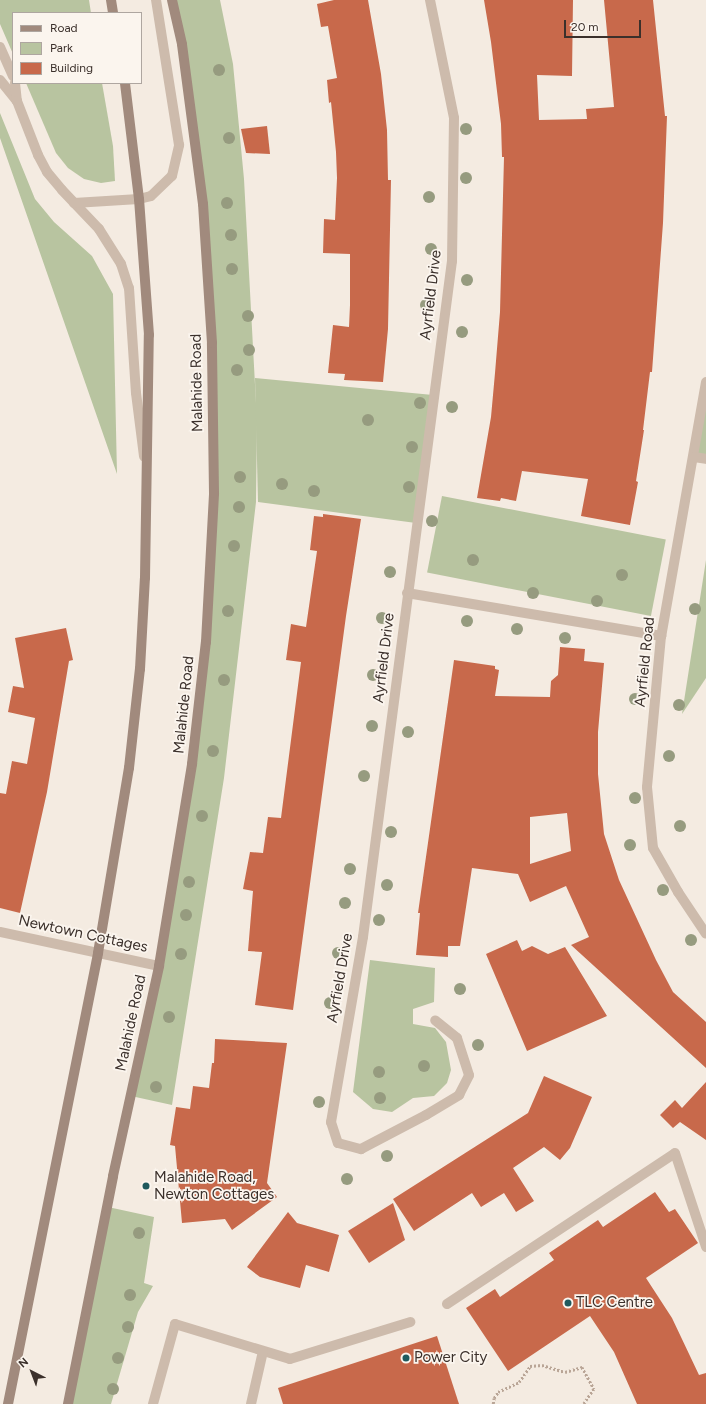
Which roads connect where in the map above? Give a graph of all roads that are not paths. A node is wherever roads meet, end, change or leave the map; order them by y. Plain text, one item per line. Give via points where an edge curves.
1 (110, 0) edge
2 (156, 0) edge
3 (172, 0) edge
4 (430, 0) edge
5 (113, 12) edge
6 (0, 47) edge
7 (12, 74) edge
8 (0, 80) edge
9 (15, 84) edge
10 (125, 84) edge
11 (18, 101) junction
12 (140, 199) junction
13 (74, 203) junction
14 (706, 382) edge
15 (694, 457) junction
16 (706, 459) edge
17 (147, 482) junction
18 (407, 593) junction
19 (661, 636) junction
20 (0, 932) edge
21 (706, 934) edge
22 (98, 953) junction
23 (159, 966) junction
24 (435, 1020) dead end
25 (706, 1247) edge
26 (447, 1304) dead end
27 (410, 1322) dead end
28 (263, 1351) junction
29 (8, 1404) edge
30 (68, 1404) edge
31 (153, 1404) edge
32 (251, 1404) edge

1 - 5 main road
2 - 12 street via 179,145 172,176 151,196
3 - 23 main road, Malahide Road via 182,44 203,204 212,343 214,493 206,642 192,764
4 - 18 street, Ayrfield Drive via 454,118 452,261
6 - 7 street
8 - 11 street
9 - 11 street
10 - 12 main road
11 - 13 street via 47,172
12 - 13 street
12 - 17 main road via 149,335
13 - 17 street via 110,244 121,264 129,288 136,393
14 - 15 street, Ayrfield Road
15 - 16 street
15 - 19 street, Ayrfield Road
17 - 22 main road via 140,669 129,768
18 - 19 street, Ayrfield Drive
18 - 24 street, Ayrfield Drive via 363,937 331,1122 338,1143 361,1149 459,1095 469,1075 457,1038
19 - 21 street, Ayrfield Road via 647,787 653,848
20 - 22 street, Newtown Cottages
22 - 23 street, Newtown Cottages
22 - 29 main road
23 - 30 main road, Malahide Road via 113,1176
25 - 26 street via 675,1153
27 - 28 street via 290,1359
28 - 31 street via 175,1324
28 - 32 street

